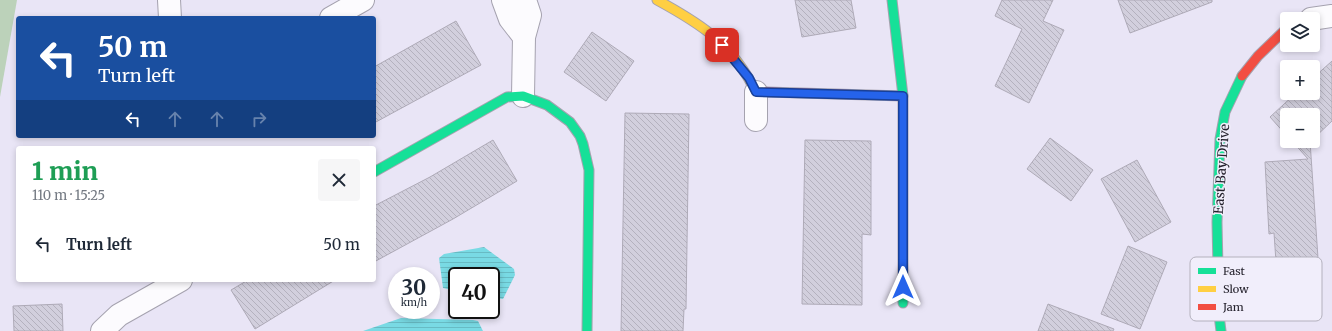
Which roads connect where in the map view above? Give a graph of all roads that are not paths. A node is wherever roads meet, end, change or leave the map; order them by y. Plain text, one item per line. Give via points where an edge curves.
1 (169, 0) edge
2 (363, 0) edge
3 (503, 0) edge
4 (525, 0) edge
5 (892, 0) edge
6 (671, 3) edge
7 (170, 16) edge
8 (335, 16) edge
9 (1332, 16) edge
10 (1320, 18) edge
11 (1280, 34) edge
12 (524, 37) junction
13 (756, 92) junction
14 (523, 96) junction
15 (903, 96) junction
16 (756, 120) dead end
17 (376, 171) edge
18 (1219, 257) edge
19 (177, 282) edge
20 (903, 303) dead end
21 (1220, 321) edge
22 (102, 331) edge
23 (587, 331) edge
24 (1221, 331) edge

1 - 7 street
2 - 8 street
3 - 12 street via 510,19
4 - 12 street via 530,15
5 - 15 street
6 - 13 street via 712,34 744,72
9 - 10 street
11 - 18 street, East Bay Drive via 1255,57 1225,113 1220,141 1218,184
12 - 14 street
13 - 15 street
13 - 16 street
14 - 17 street via 507,97
14 - 23 street via 542,102 570,124 580,136 586,152
15 - 20 street
19 - 22 street via 119,315
21 - 24 street, East Bay Drive

